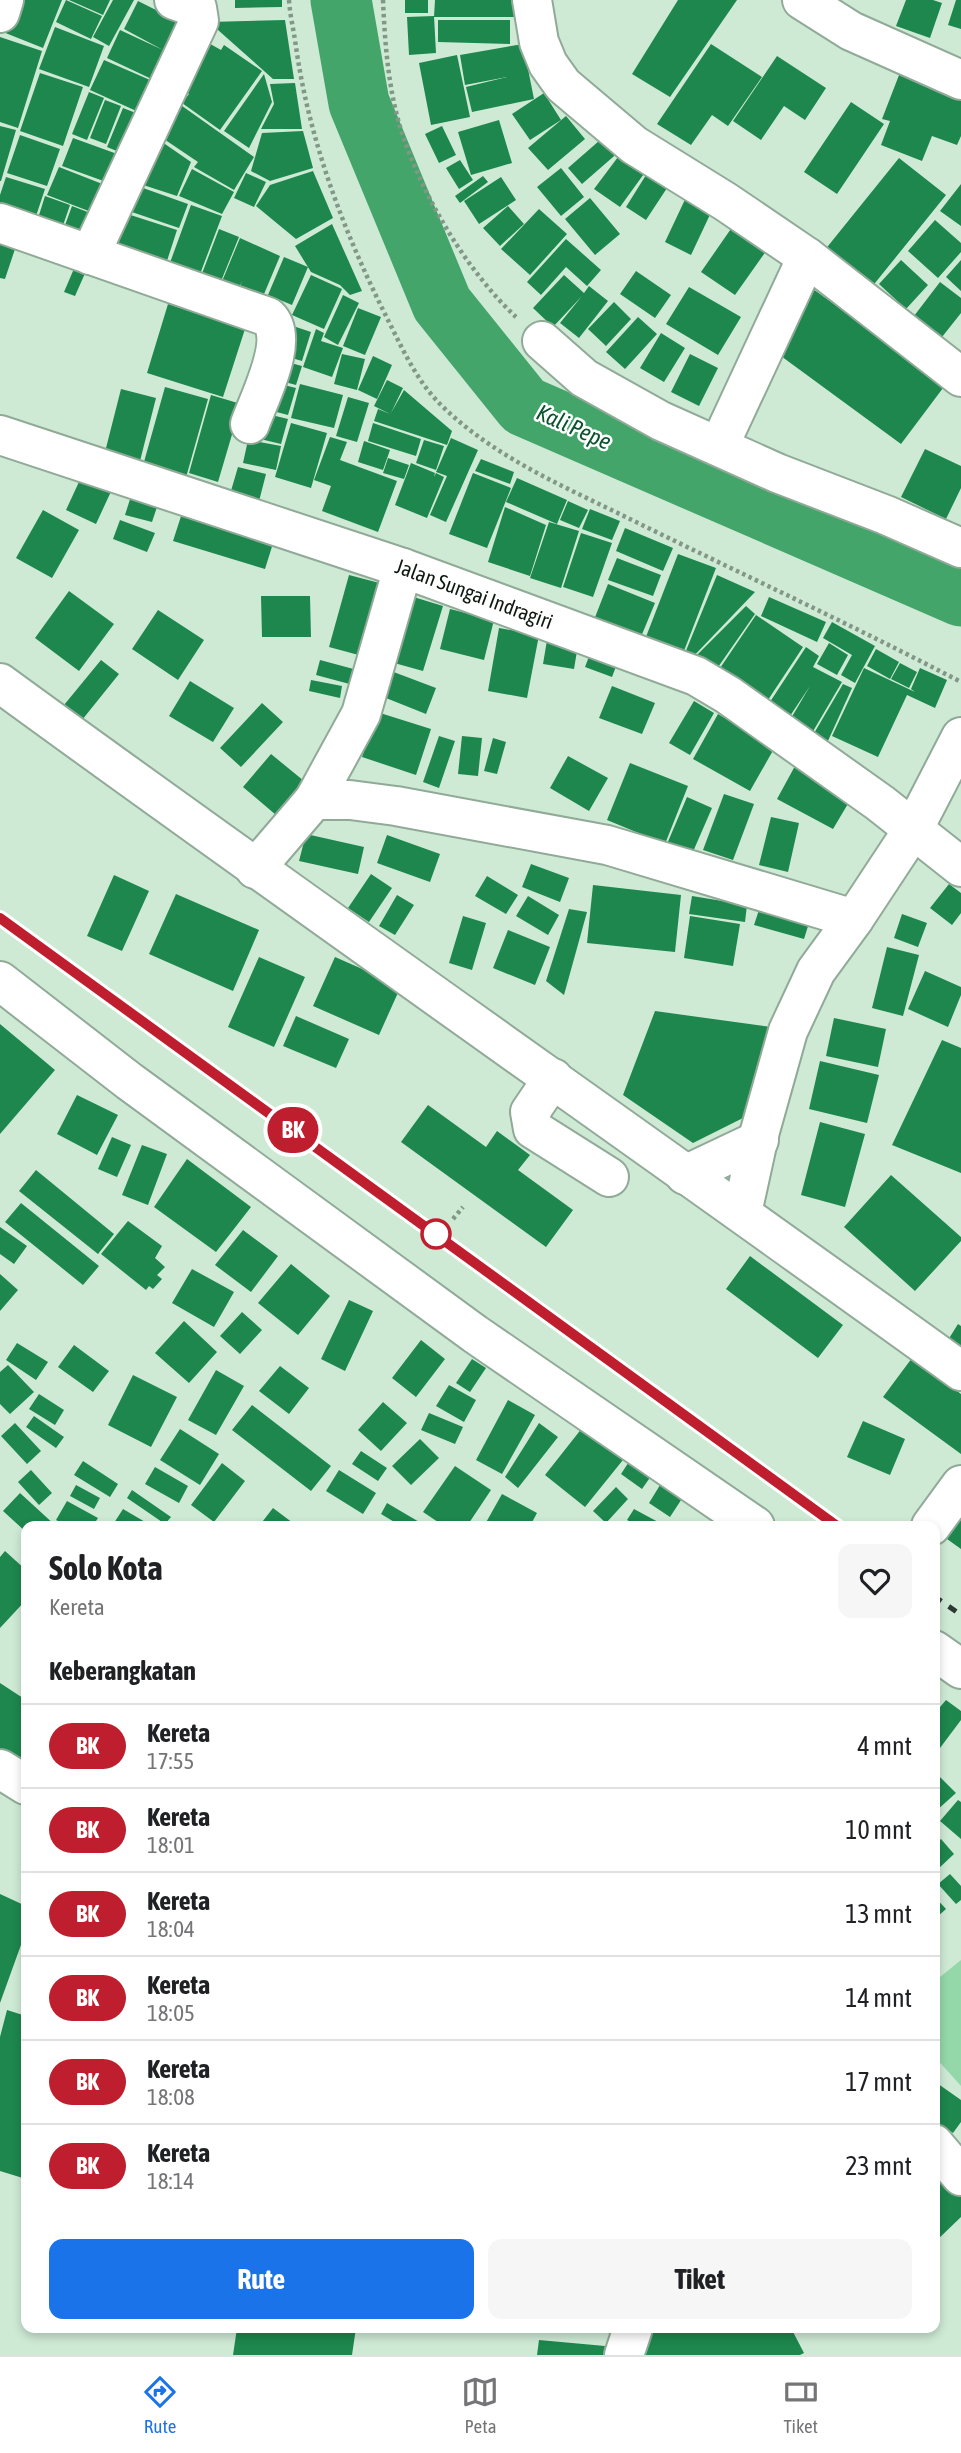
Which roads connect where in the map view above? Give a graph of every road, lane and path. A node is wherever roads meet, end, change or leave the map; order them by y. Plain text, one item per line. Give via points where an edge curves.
1 (4, 0) edge
2 (174, 0) edge
3 (289, 0) edge
4 (383, 0) edge
5 (532, 0) edge
6 (802, 0) edge
7 (0, 13) edge
8 (961, 80) edge
9 (0, 223) edge
10 (90, 254) junction
11 (807, 257) junction
12 (542, 341) joint
13 (961, 377) edge
14 (250, 424) dead end
15 (0, 435) edge
16 (719, 446) junction
17 (961, 548) edge
18 (404, 568) junction
19 (961, 682) edge
20 (0, 683) edge
21 (961, 737) edge
22 (314, 800) junction
23 (914, 828) junction
24 (961, 867) edge
25 (255, 869) junction
26 (854, 919) junction
27 (0, 981) edge
28 (553, 1078) junction
29 (758, 1140) junction
30 (685, 1175) junction
31 (609, 1177) dead end
32 (463, 1207) dead end
33 (742, 1213) junction
34 (453, 1219) dead end
35 (961, 1371) edge
36 (961, 1485) edge
37 (748, 1521) edge
38 (935, 1521) edge
39 (940, 1654) edge
40 (961, 1669) edge
41 (0, 1769) edge
42 (21, 1782) edge
43 (940, 2151) edge
44 (961, 2176) edge
45 (631, 2333) edge
46 (624, 2355) edge

1 - 7 street
2 - 10 street via 197,8 199,21
3 - 19 path via 301,83 326,177 416,374 442,405 482,440 533,472
4 - 12 path via 395,104 425,188 479,277
5 - 11 street via 539,43 563,85 634,145
6 - 8 street via 851,31
9 - 10 street
10 - 14 street via 268,317 274,323 277,350
11 - 13 street
11 - 16 street
12 - 16 street via 584,378 661,421
15 - 18 street, Jalan Sungai Indragiri
16 - 17 street
18 - 22 street via 360,714
18 - 23 street, Jalan Sungai Indragiri via 696,676
20 - 25 street
21 - 23 street
22 - 25 street
22 - 26 street via 396,806 607,845
23 - 24 street, Jalan Sungai Indragiri
23 - 26 street
25 - 28 street
26 - 29 street via 816,971 788,1031
27 - 37 street via 475,1334
28 - 30 street
28 - 31 street via 530,1112 533,1129
29 - 30 street
29 - 33 street
30 - 33 street
32 - 34 path
33 - 35 street
36 - 38 street
39 - 40 street
41 - 42 street
43 - 44 street
45 - 46 street

